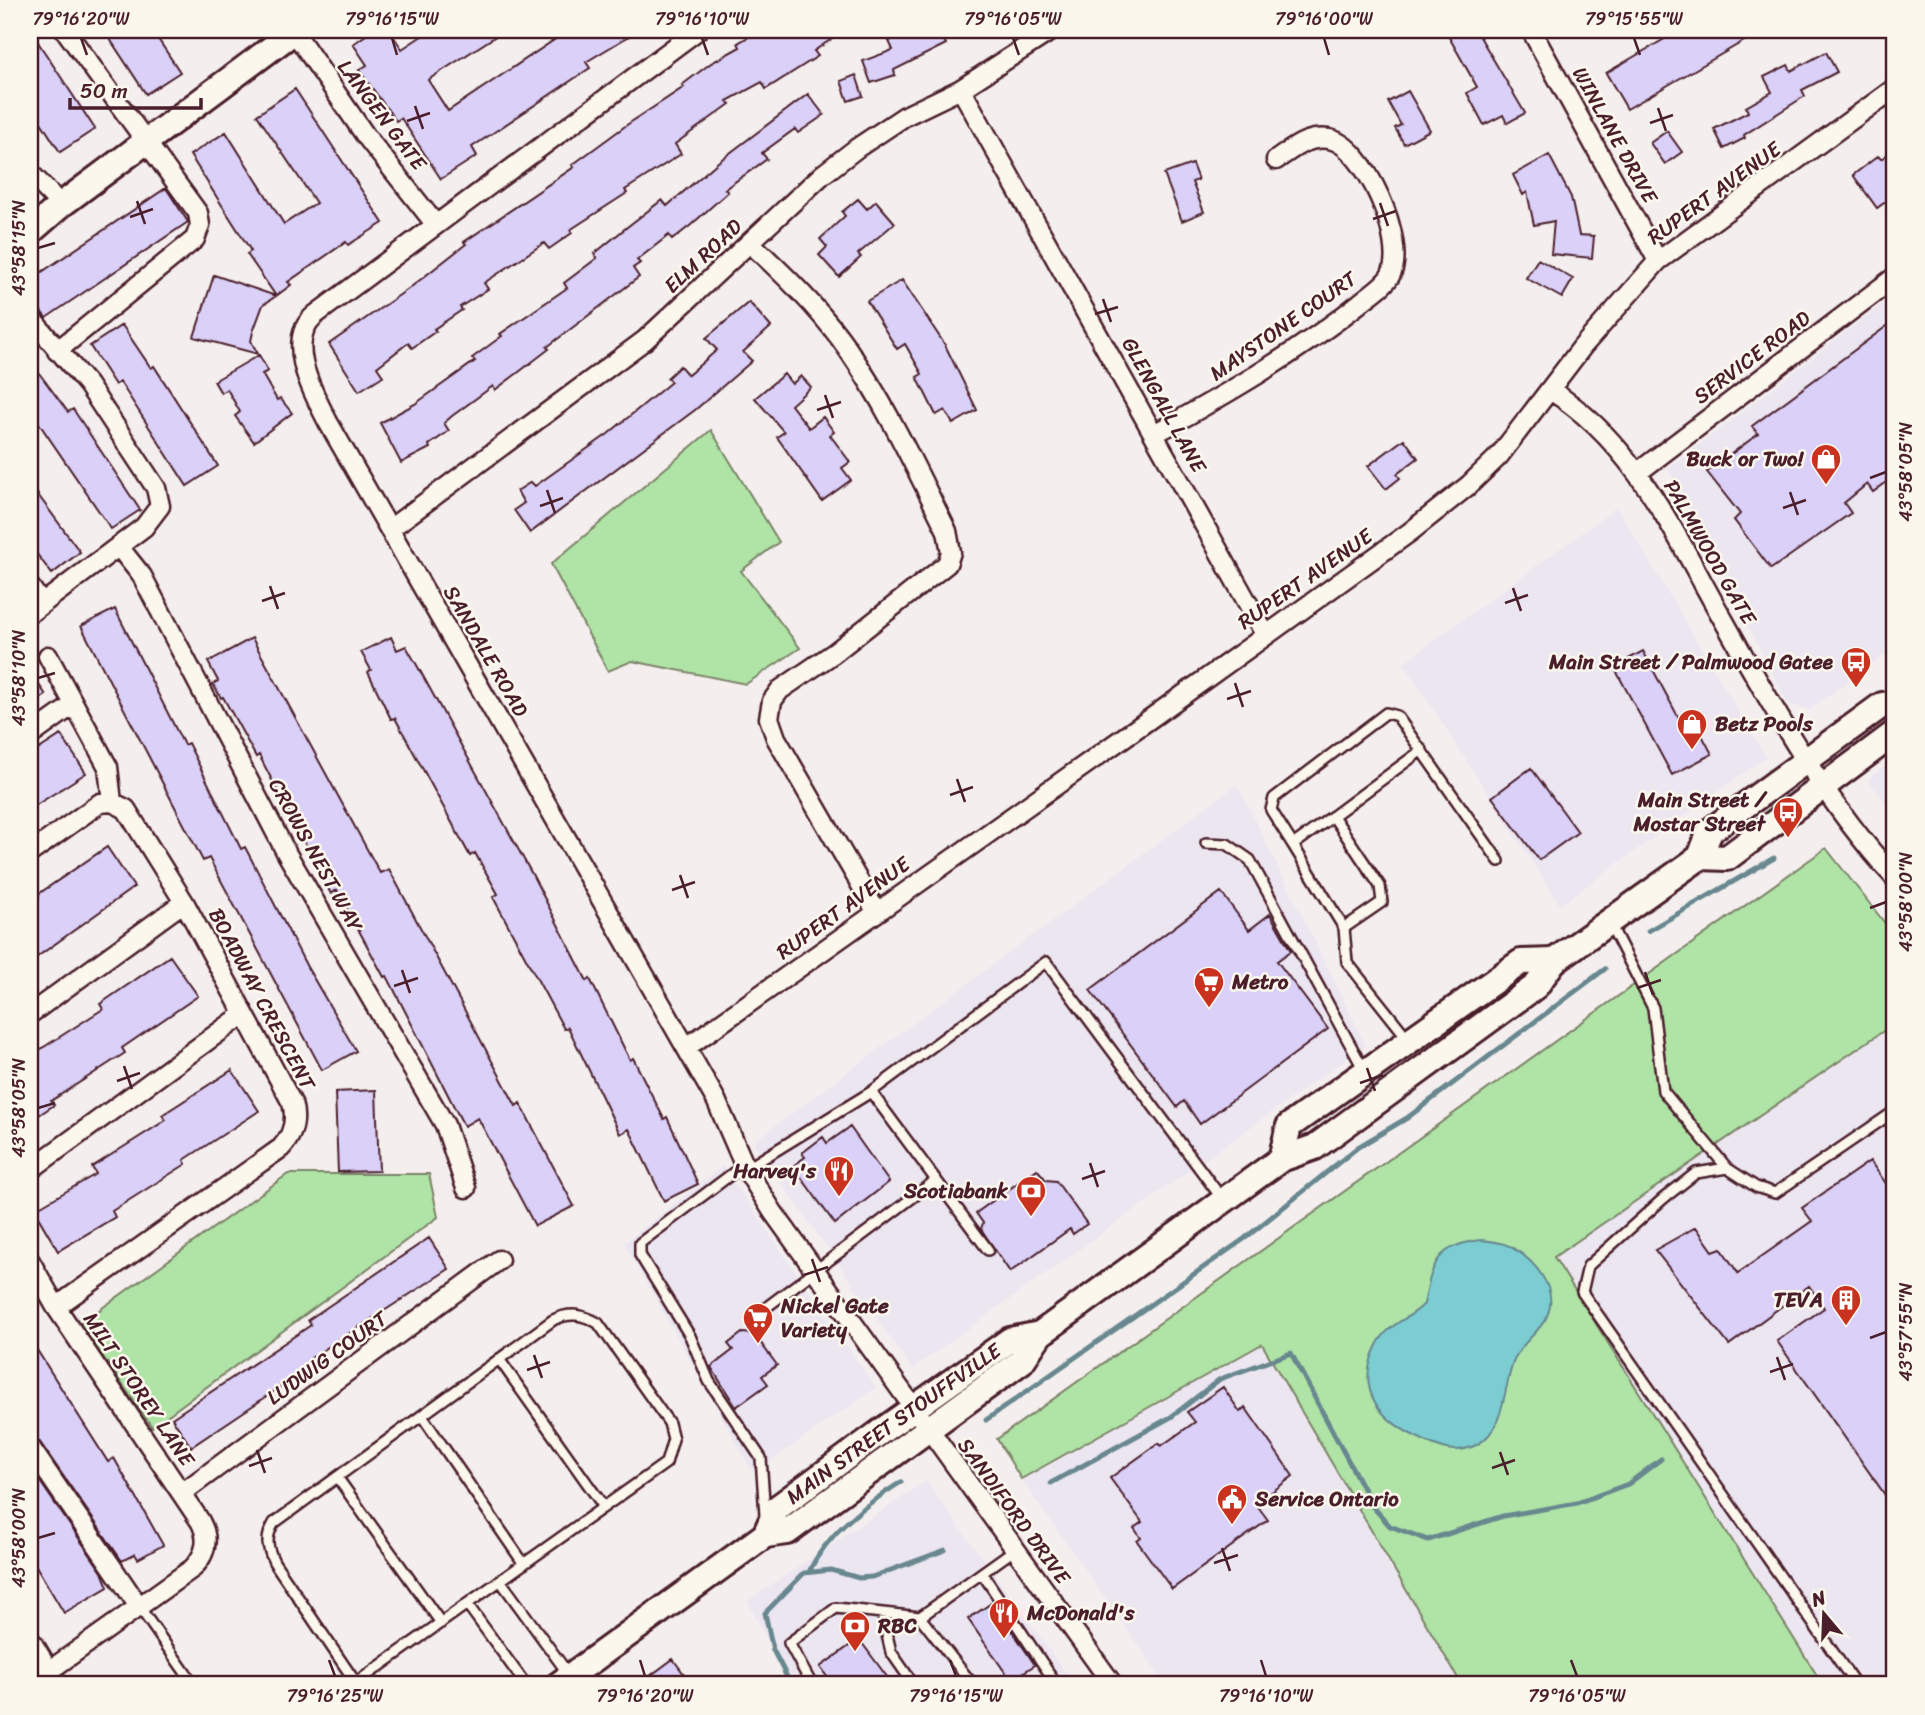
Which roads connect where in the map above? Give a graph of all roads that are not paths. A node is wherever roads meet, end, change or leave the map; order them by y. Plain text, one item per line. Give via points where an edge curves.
1 (65, 30) edge
2 (294, 30) edge
3 (698, 30) edge
4 (1052, 30) edge
5 (1531, 30) edge
6 (1895, 88) edge
7 (961, 89) junction
8 (145, 141) junction
9 (1276, 160) dead end
10 (30, 173) edge
11 (61, 205) junction
12 (436, 225) junction
13 (30, 232) edge
14 (750, 243) junction
15 (1658, 261) junction
16 (1895, 277) edge
17 (30, 317) edge
18 (57, 351) junction
19 (1550, 390) junction
20 (1154, 434) junction
21 (1637, 473) junction
22 (391, 528) junction
23 (119, 547) junction
24 (30, 587) edge
25 (36, 609) edge
26 (1265, 634) junction
27 (48, 656) dead end
28 (1895, 703) edge
29 (73, 705) junction
30 (1895, 733) edge
31 (30, 736) edge
32 (1422, 750) junction
33 (1805, 759) junction
34 (1824, 786) junction
35 (112, 802) junction
36 (1332, 816) junction
37 (1206, 843) dead end
38 (1293, 845) junction
39 (30, 853) edge
40 (1700, 857) junction
41 (1499, 861) dead end
42 (1895, 878) edge
43 (184, 902) junction
44 (876, 911) junction
45 (1609, 922) junction
46 (1344, 928) junction
47 (1554, 961) junction
48 (30, 1014) edge
49 (244, 1014) junction
50 (1410, 1041) junction
51 (687, 1047) junction
52 (1366, 1072) junction
53 (871, 1092) junction
54 (1895, 1111) edge
55 (1282, 1159) junction
56 (1727, 1168) junction
57 (746, 1169) junction
58 (30, 1170) edge
59 (936, 1180) junction
60 (466, 1188) dead end
61 (1224, 1201) junction
62 (988, 1250) dead end
63 (499, 1260) dead end
64 (30, 1261) edge
65 (815, 1270) junction
66 (768, 1306) dead end
67 (56, 1307) junction
68 (1040, 1334) junction
69 (499, 1359) junction
70 (914, 1409) junction
71 (422, 1416) junction
72 (929, 1432) junction
73 (30, 1447) edge
74 (337, 1477) junction
75 (182, 1493) junction
76 (604, 1507) junction
77 (765, 1535) junction
78 (1014, 1550) junction
79 (524, 1564) junction
80 (982, 1573) junction
81 (500, 1580) junction
82 (467, 1604) junction
83 (140, 1608) junction
84 (882, 1613) junction
85 (920, 1617) junction
86 (441, 1622) junction
87 (39, 1665) edge
88 (564, 1681) edge
89 (355, 1684) edge
90 (1056, 1684) edge
91 (194, 1685) edge
92 (526, 1685) edge
93 (812, 1685) edge
94 (914, 1685) edge
95 (973, 1685) edge
96 (1112, 1685) edge
97 (1856, 1685) edge

1 - 8 street
2 - 8 main road
2 - 12 street, LANGEN GATE via 365,135
3 - 12 street, SANDALE ROAD
4 - 7 street, ELM ROAD
5 - 15 street, WINLANE DRIVE
6 - 15 street, RUPERT AVENUE
7 - 14 street, ELM ROAD via 905,116 857,148
7 - 20 street, GLENGALL LANE
8 - 11 main road
8 - 18 street via 198,213 195,239
9 - 20 street, MAYSTONE COURT via 1306,139 1331,139 1352,152 1389,217 1395,254 1391,275 1327,327 1236,388
10 - 11 street
11 - 13 main road
12 - 22 street, SANDALE ROAD via 315,314 300,339 325,416
14 - 22 street, ELM ROAD via 645,340
14 - 44 street via 847,347 886,410 947,531 951,552 947,564 780,690 772,701 769,718 776,738
15 - 19 street, RUPERT AVENUE
16 - 21 street, SERVICE ROAD
17 - 18 street
18 - 23 street via 88,385 156,488 160,506 144,527
19 - 21 street, PALMWOOD GATE via 1622,450
19 - 26 street, RUPERT AVENUE via 1499,456 1469,485
20 - 26 street, GLENGALL LANE
21 - 33 street, PALMWOOD GATE
22 - 51 street, SANDALE ROAD
23 - 25 street
23 - 60 street, CROWS NEST WAY via 142,576 287,854 445,1125
24 - 25 street
26 - 44 street, RUPERT AVENUE
27 - 29 street
28 - 33 main road, MAIN STREET STOUFFVILLE via 1882,705
29 - 31 street
29 - 35 street via 110,771
30 - 34 main road, MAIN STREET STOUFFVILLE
32 - 36 lane
32 - 38 lane via 1397,716 1386,713 1273,798 1271,810
32 - 41 lane
33 - 34 street, PALMWOOD GATE
33 - 40 main road, MAIN STREET STOUFFVILLE via 1710,831
34 - 40 main road, MAIN STREET STOUFFVILLE via 1727,858
34 - 42 street, PALMWOOD GATE
35 - 39 street via 96,805
35 - 43 street, BOADWAY CRESCENT via 129,812
36 - 38 lane
36 - 46 lane via 1380,886 1382,902
37 - 52 lane via 1227,844 1250,860
38 - 46 lane
40 - 45 main road, MAIN STREET STOUFFVILLE
43 - 48 street
43 - 49 street, BOADWAY CRESCENT
44 - 51 street, RUPERT AVENUE
45 - 47 main road, MAIN STREET STOUFFVILLE
45 - 56 lane via 1653,1008 1663,1091
46 - 50 lane via 1348,962
47 - 50 main road via 1521,962
47 - 55 main road, MAIN STREET STOUFFVILLE via 1536,986 1337,1131 1315,1147
49 - 58 street
49 - 67 street, BOADWAY CRESCENT via 292,1102 295,1120 289,1137 281,1148
50 - 52 main road
51 - 57 street, SANDALE ROAD
52 - 55 main road via 1289,1126
53 - 57 lane
53 - 59 lane
53 - 61 lane via 1046,962
54 - 56 lane via 1775,1193
55 - 61 main road, MAIN STREET STOUFFVILLE
56 - 97 lane via 1696,1172 1664,1198 1588,1266 1583,1292
57 - 65 street, SANDALE ROAD
57 - 77 lane via 733,1173 645,1238 639,1249 690,1336 709,1381 761,1458
59 - 62 lane
59 - 65 lane
61 - 68 main road, MAIN STREET STOUFFVILLE
63 - 75 street, LUDWIG COURT
64 - 67 street, MILT STOREY LANE
65 - 66 lane
65 - 70 street, SANDALE ROAD
67 - 75 street, MILT STOREY LANE
68 - 70 main road, MAIN STREET STOUFFVILLE via 1010,1340
68 - 72 main road, MAIN STREET STOUFFVILLE via 1022,1361
69 - 71 lane
69 - 76 lane
69 - 76 lane via 565,1314 584,1315 598,1323 669,1423 673,1439 666,1463
70 - 72 street, SANDIFORD DRIVE
70 - 77 main road, MAIN STREET STOUFFVILLE via 777,1508
71 - 74 lane
71 - 79 lane
72 - 77 main road, MAIN STREET STOUFFVILLE via 787,1532
72 - 78 street, SANDIFORD DRIVE
73 - 83 street
74 - 86 lane
74 - 89 lane via 274,1523 267,1547
75 - 83 street, MILT STOREY LANE via 204,1527 207,1542 202,1556
76 - 79 lane
77 - 88 main road, MAIN STREET STOUFFVILLE
78 - 80 lane
78 - 96 street, SANDIFORD DRIVE
79 - 81 lane
80 - 85 lane
80 - 90 lane
81 - 82 lane
81 - 88 lane
82 - 86 lane
82 - 92 lane
83 - 87 street
83 - 91 lane
84 - 85 lane
84 - 93 lane via 836,1608 789,1643
84 - 94 lane via 891,1652
85 - 95 lane
86 - 89 lane

